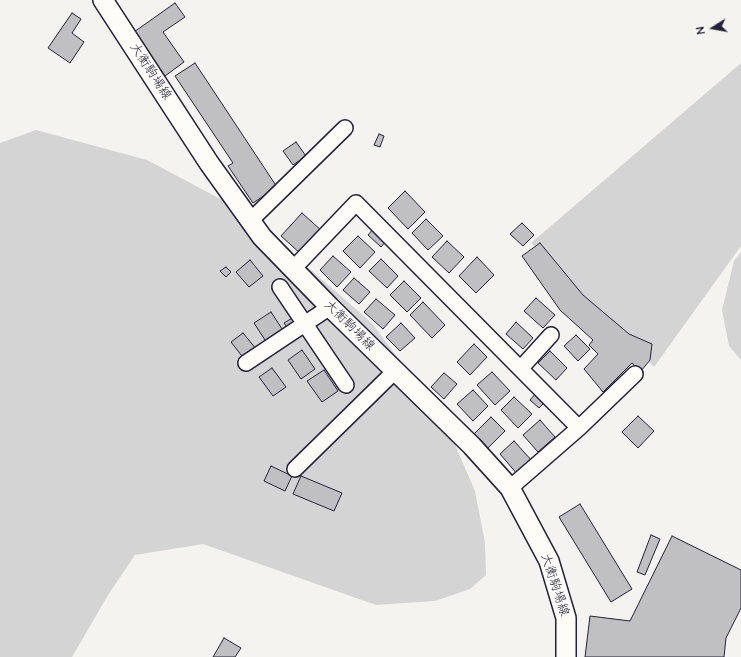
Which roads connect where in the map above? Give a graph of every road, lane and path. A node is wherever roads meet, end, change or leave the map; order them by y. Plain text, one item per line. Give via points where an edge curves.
1 (103, 0) edge
2 (345, 128) dead end
3 (250, 221) junction
4 (293, 269) junction
5 (280, 287) dead end
6 (330, 307) junction
7 (306, 323) junction
8 (551, 335) dead end
9 (246, 363) dead end
10 (521, 368) junction
11 (395, 371) junction
12 (636, 374) dead end
13 (346, 385) dead end
14 (579, 428) junction
15 (294, 469) dead end
16 (510, 488) junction
17 (566, 657) edge

1 - 3 main road, 大衡駒場線 via 209,163
2 - 3 street
3 - 4 main road, 大衡駒場線
4 - 6 main road, 大衡駒場線
4 - 10 street via 356,202
5 - 7 street
6 - 7 street
6 - 11 main road, 大衡駒場線
7 - 9 street
7 - 13 street
8 - 10 street
10 - 14 street
11 - 15 street
11 - 16 main road, 大衡駒場線 via 472,446
12 - 14 street
14 - 16 street
16 - 17 main road, 大衡駒場線 via 549,561 566,618

